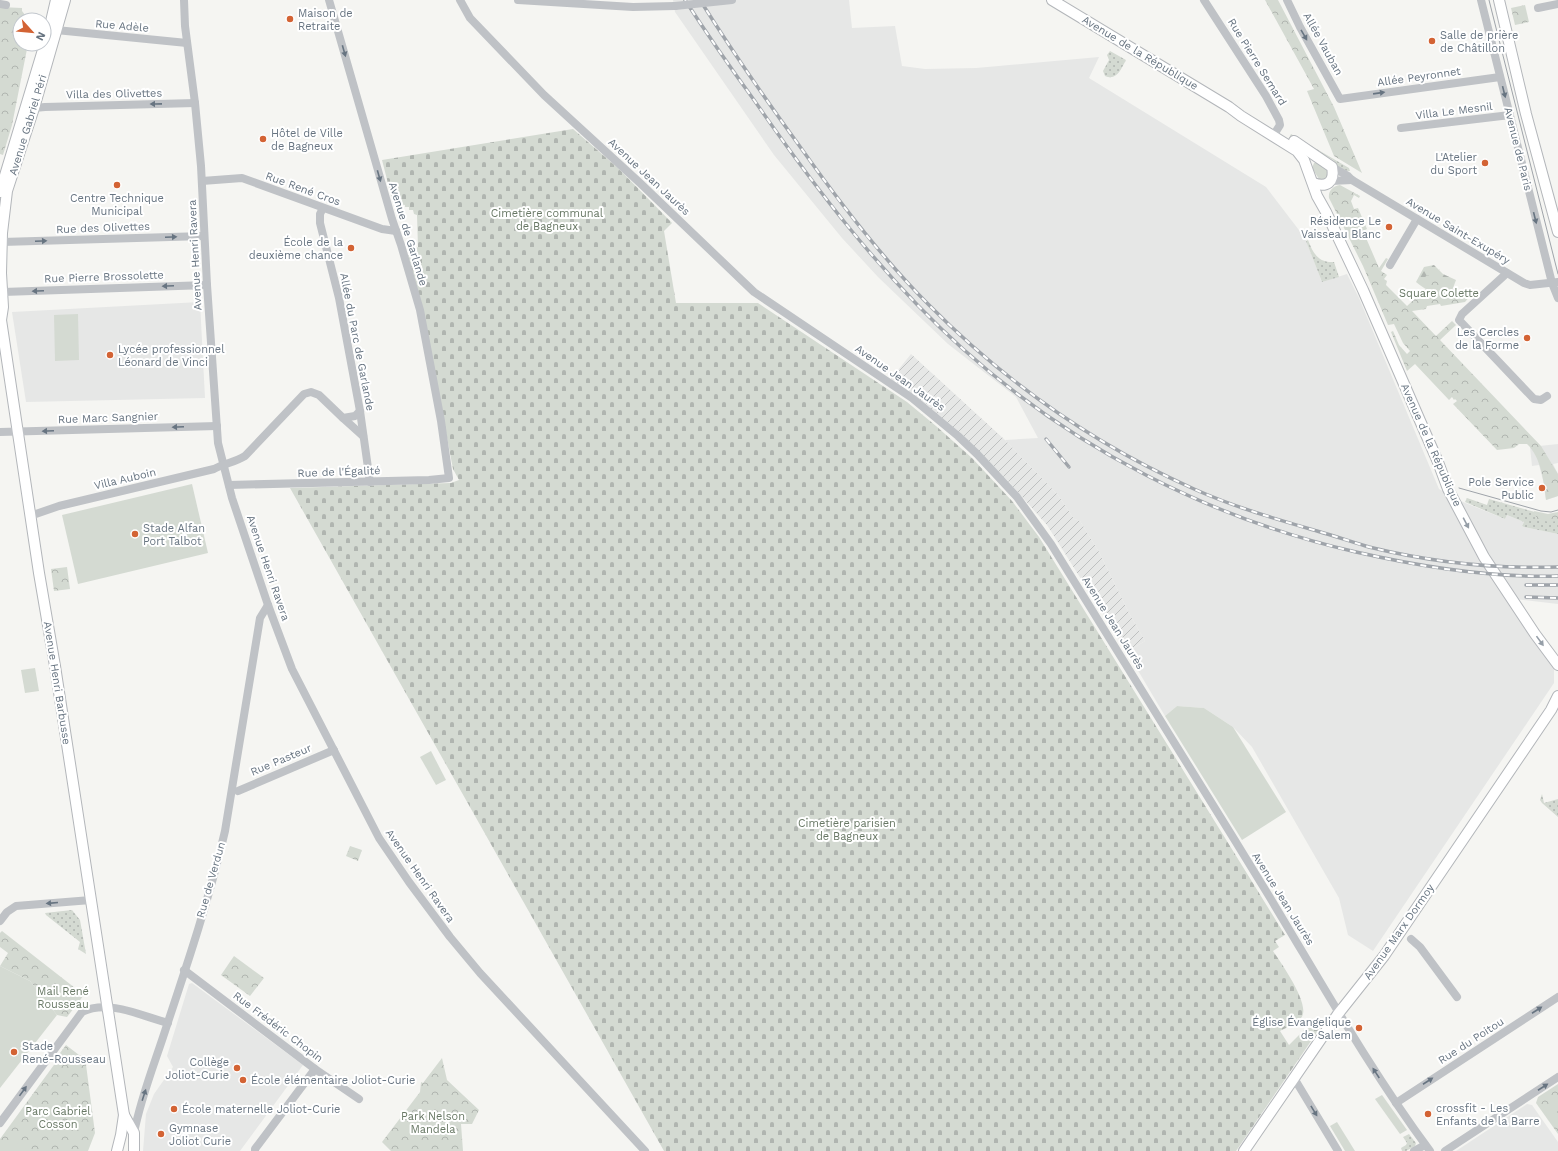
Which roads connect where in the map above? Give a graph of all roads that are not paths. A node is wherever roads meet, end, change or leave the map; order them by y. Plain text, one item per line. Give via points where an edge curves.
1 (56, 0) edge
2 (65, 0) edge
3 (184, 0) edge
4 (329, 0) edge
5 (518, 0) edge
6 (732, 0) edge
7 (1052, 0) edge
8 (1204, 0) edge
9 (1287, 0) edge
10 (1481, 0) edge
11 (1499, 0) edge
12 (462, 1) edge
13 (656, 3) edge
14 (1558, 4) edge
15 (1538, 8) dead end
16 (56, 30) junction
17 (187, 42) junction
18 (1500, 77) junction
19 (1340, 99) joint
20 (195, 103) junction
21 (34, 108) junction
22 (1510, 115) junction
23 (1401, 128) dead end
24 (1274, 132) junction
25 (1317, 157) junction
26 (1306, 166) junction
27 (1332, 167) junction
28 (1352, 180) junction
29 (202, 181) junction
30 (1313, 183) junction
31 (1328, 183) junction
32 (0, 192) edge
33 (323, 208) junction
34 (1326, 212) junction
35 (1417, 219) junction
36 (396, 231) junction
37 (1558, 232) edge
38 (204, 236) junction
39 (1, 248) edge
40 (1390, 265) dead end
41 (1, 273) edge
42 (1507, 273) junction
43 (1555, 283) edge
44 (207, 285) junction
45 (3, 292) junction
46 (1558, 298) edge
47 (1, 318) edge
48 (1547, 396) dead end
49 (360, 411) junction
50 (343, 418) junction
51 (217, 426) junction
52 (18, 431) junction
53 (0, 432) edge
54 (363, 436) junction
55 (224, 465) junction
56 (449, 478) joint
57 (370, 482) junction
58 (229, 485) junction
59 (30, 516) junction
60 (268, 605) junction
61 (1558, 665) edge
62 (1558, 696) edge
63 (1555, 707) edge
64 (334, 750) junction
65 (238, 791) dead end
66 (91, 900) junction
67 (0, 921) edge
68 (1411, 940) dead end
69 (184, 970) junction
70 (1457, 997) dead end
71 (1558, 997) edge
72 (107, 1008) junction
73 (1338, 1014) junction
74 (168, 1023) junction
75 (560, 1060) junction
76 (315, 1069) junction
77 (1558, 1077) edge
78 (1294, 1078) junction
79 (359, 1100) dead end
80 (1396, 1103) junction
81 (124, 1114) junction
82 (0, 1123) edge
83 (134, 1133) junction
84 (1249, 1148) edge
85 (1427, 1148) edge
86 (117, 1151) edge
87 (134, 1151) edge
88 (255, 1151) edge
89 (638, 1151) edge
90 (645, 1151) edge
91 (1338, 1151) edge
92 (1414, 1151) edge
93 (1445, 1151) edge

1 - 32 main road, Avenue Gabriel Péri
2 - 16 main road, Avenue Gabriel Péri
3 - 17 street, Avenue Henri Ravera
4 -> 36 street, Avenue de Garlande
5 - 13 street via 633,7
6 - 13 street, bridge via 675,6
7 - 24 main road, Avenue de la République
8 - 24 street, Rue Pierre Semard via 1278,116 1280,125
9 -> 19 street, Allée Vauban
10 - 18 street, Avenue de Paris
11 - 37 main road, Avenue de Paris
12 - 73 street, Avenue Jean Jaurès via 470,18 544,95 754,292 912,398 978,454 1017,497 1051,544 1268,895
14 - 15 street
16 - 17 street, Rue Adèle
16 - 21 main road, Avenue Gabriel Péri
17 - 20 street, Avenue Henri Ravera
19 -> 18 street, Allée Peyronnet
18 -> 22 street, Avenue de Paris
20 -> 21 street, Villa des Olivettes
20 - 29 street, Avenue Henri Ravera
21 - 39 main road, Avenue Gabriel Péri via 7,191
22 - 23 street, Villa Le Mesnil
22 -> 43 street, Avenue de Paris
24 - 25 main road, Avenue de la République
24 - 26 main road, Avenue de la République via 1300,153
25 - 26 main road
25 - 27 main road
26 - 30 main road
27 - 28 street, Avenue Saint-Exupéry
27 - 31 main road via 1333,174
28 - 31 street
28 - 35 street, Avenue Saint-Exupéry
29 - 33 street, Rue René Cros via 242,178
29 - 38 street, Avenue Henri Ravera
30 - 31 main road
30 - 34 main road, Avenue de la République
31 - 34 main road, Avenue de la République via 1324,194
33 - 36 street, Rue René Cros via 382,229
33 - 49 street, Allée du Parc de Garlande via 320,223 339,298
34 -> 61 main road, Avenue de la République via 1381,329 1448,489 1484,557
35 - 40 street
35 - 42 street, Avenue Saint-Exupéry
36 - 56 street, Avenue de Garlande via 421,316
39 -> 38 street, Rue des Olivettes
38 - 44 street, Avenue Henri Ravera
39 - 41 main road, Avenue Henri Barbusse
41 - 45 main road, Avenue Henri Barbusse
42 - 43 street, Avenue Saint-Exupéry via 1524,284
42 - 48 street via 1462,314 1459,320 1534,399 1541,400
43 - 46 street, Avenue de Paris
44 -> 45 street, Rue Pierre Brossolette
44 - 51 street, Avenue Henri Ravera
45 - 47 main road, Avenue Henri Barbusse
47 - 52 main road, Avenue Henri Barbusse
49 - 50 street via 355,416
49 - 54 street, Allée du Parc de Garlande
50 - 54 street, Villa Auboin
50 - 55 street, Villa Auboin via 320,395 311,392 304,394 244,456 236,462
51 -> 52 street, Rue Marc Sangnier
51 - 55 street, Avenue Henri Ravera via 219,449
52 - 53 street, Rue Marc Sangnier
52 - 59 main road, Avenue Henri Barbusse
54 - 57 street, Allée du Parc de Garlande
55 - 58 street, Avenue Henri Ravera
55 - 59 street, Villa Auboin via 59,506
56 - 57 street, Rue de l'Égalité
57 - 58 street, Rue de l'Égalité
58 - 60 street, Avenue Henri Ravera
59 - 66 main road, Avenue Henri Barbusse
60 - 64 street, Avenue Henri Ravera via 292,669
60 - 69 street, Rue de Verdun via 260,618 220,855
62 - 63 main road, Avenue Marx Dormoy
63 - 73 main road, Avenue Marx Dormoy via 1384,956
64 - 65 street, Rue Pasteur
64 - 75 street, Avenue Henri Ravera via 379,838 409,882 450,937
66 -> 67 street via 16,906
66 - 72 main road, Avenue Henri Barbusse
68 - 70 street via 1420,947
69 - 74 street, Rue de Verdun
69 - 76 street, Rue Frédéric Chopin
80 -> 71 street, Rue du Poitou
72 - 74 street
72 - 81 main road, Avenue Henri Barbusse
82 -> 72 street via 82,1012 88,1009
73 - 78 main road, Avenue Marx Dormoy
80 -> 73 street, Avenue Jean Jaurès
83 -> 74 street, Rue de Verdun via 137,1115
75 - 89 street, Avenue Henri Ravera
75 - 90 street, Avenue Henri Ravera
76 - 79 street, Rue Frédéric Chopin
76 - 88 street
93 -> 77 street
78 - 84 main road, Avenue Marx Dormoy
78 -> 91 street
80 - 85 street, Avenue Jean Jaurès
81 - 83 main road, Avenue Henri Barbusse
81 - 86 main road, Avenue Henri Barbusse
83 - 87 main road, Rue de Verdun
85 - 92 street

